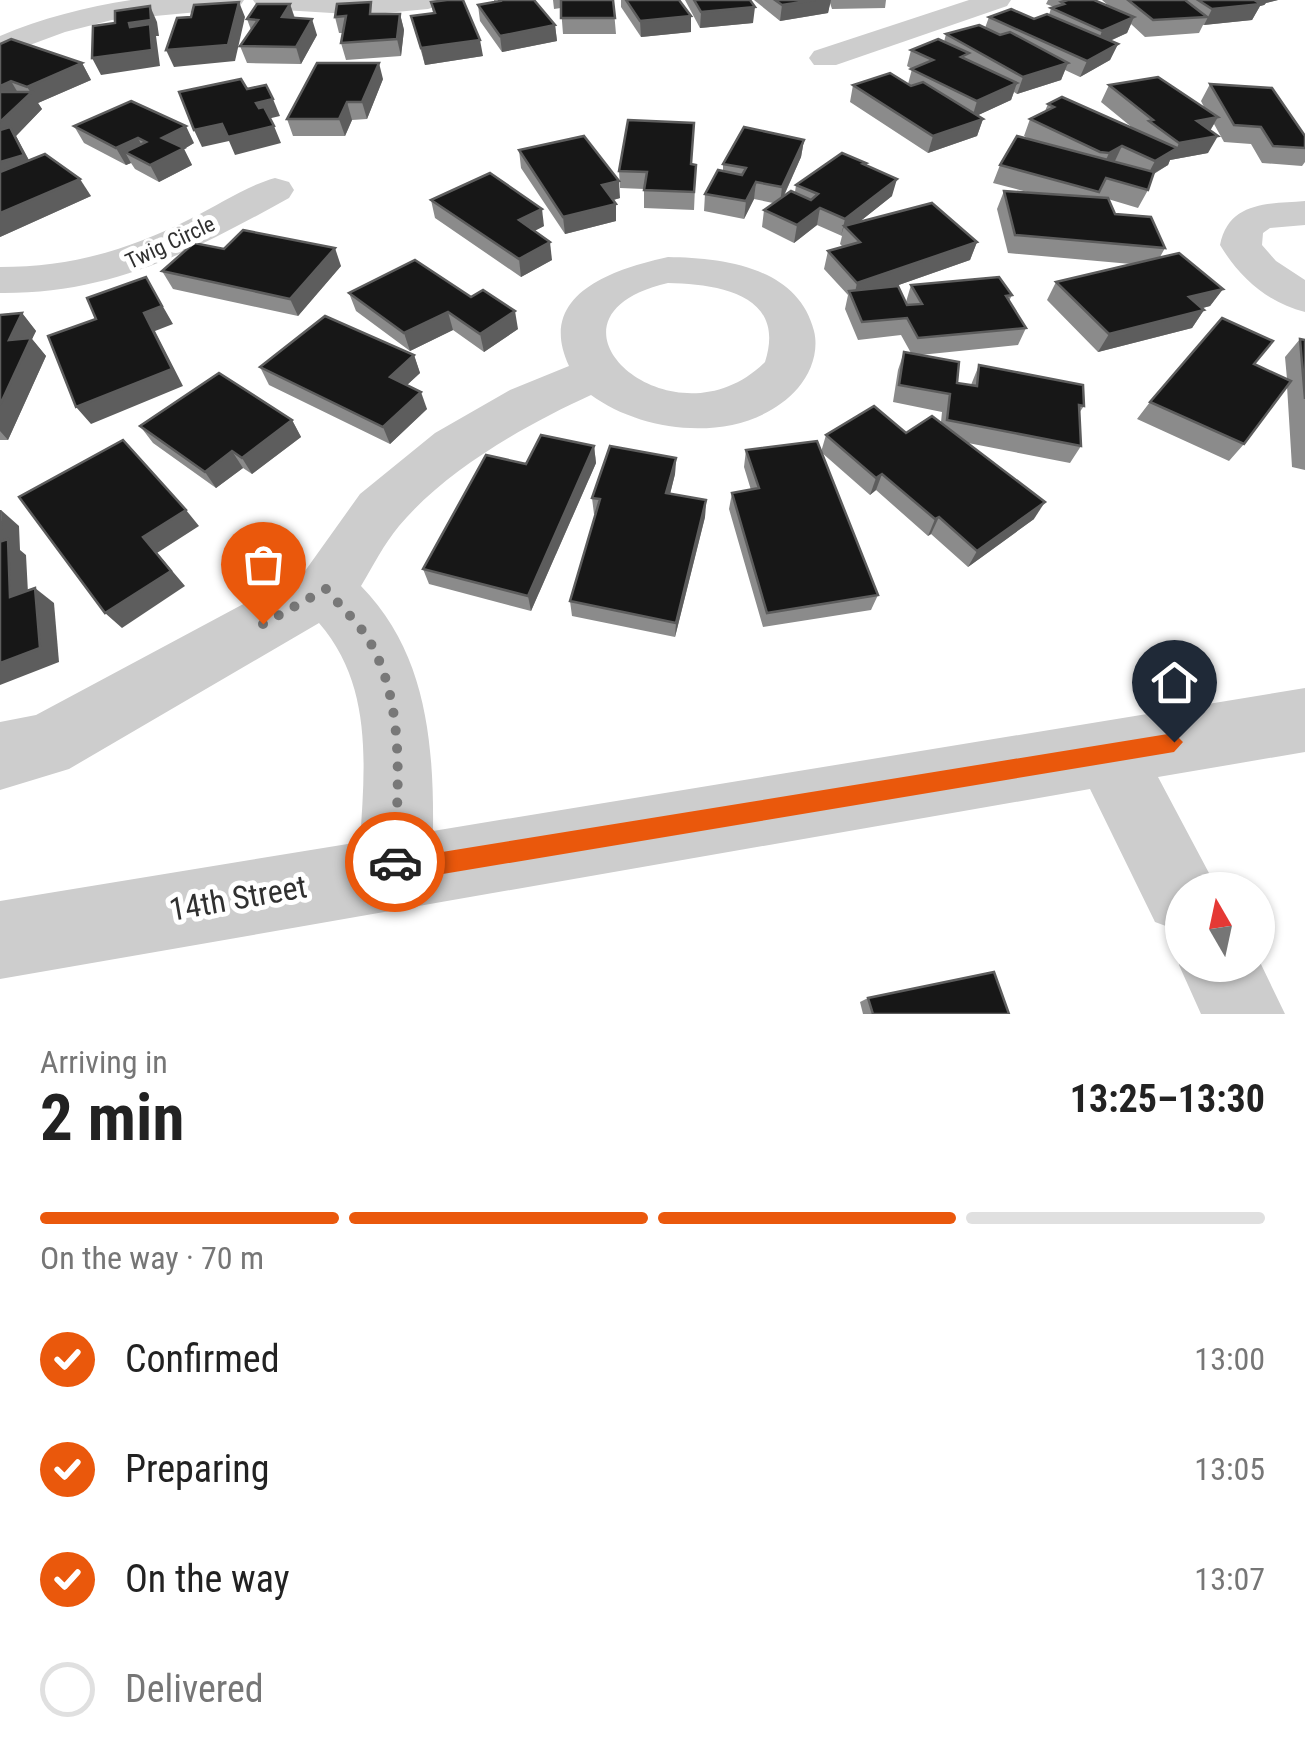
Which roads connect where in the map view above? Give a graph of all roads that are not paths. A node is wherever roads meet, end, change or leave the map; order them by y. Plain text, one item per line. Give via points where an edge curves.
1 (230, 0) edge
2 (267, 0) edge
3 (428, 0) edge
4 (997, 0) edge
5 (133, 2) edge
6 (0, 47) edge
7 (825, 58) dead end
8 (275, 190) dead end
9 (1305, 212) edge
10 (0, 280) edge
11 (1305, 298) edge
12 (596, 374) dead end
13 (326, 589) junction
14 (1305, 720) edge
15 (1108, 753) junction
16 (0, 756) edge
17 (395, 871) junction
18 (1170, 872) edge
19 (0, 940) edge
20 (1227, 982) edge
21 (1244, 1014) edge

1 - 5 street
2 - 3 street via 364,6
4 - 7 street
5 - 6 street
8 - 10 street, Twig Circle via 117,268 63,279
9 - 11 street via 1259,217 1244,228 1241,244 1252,264
12 - 13 street via 528,403 453,447 380,510
13 - 16 street via 44,746
13 - 17 street via 370,642 393,709
14 - 15 street, 14th Street
15 - 17 street, 14th Street
15 - 18 street
17 - 19 street, 14th Street
20 - 21 street

